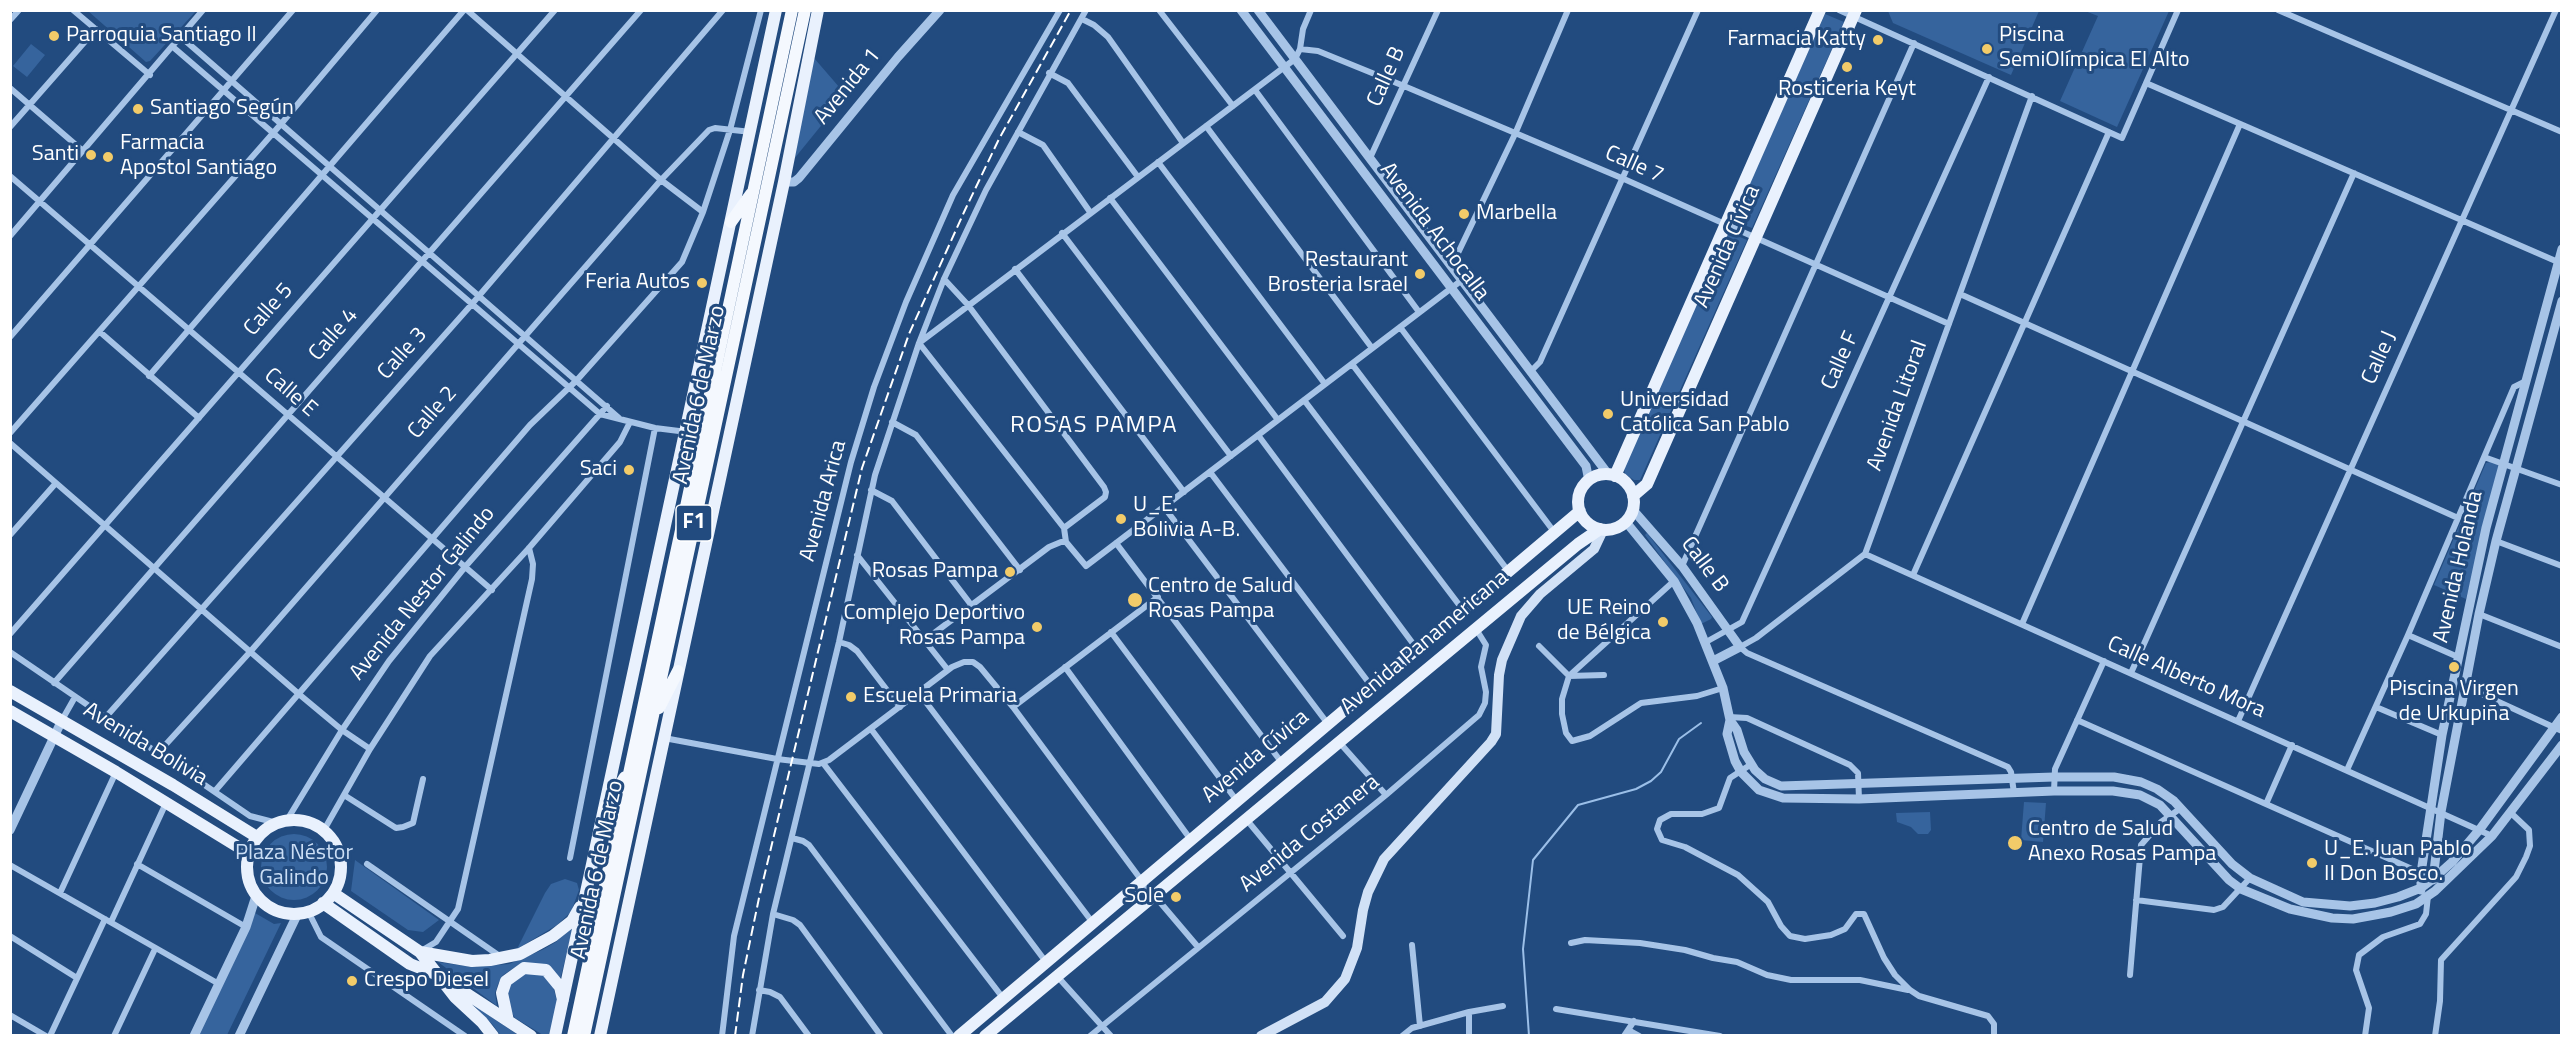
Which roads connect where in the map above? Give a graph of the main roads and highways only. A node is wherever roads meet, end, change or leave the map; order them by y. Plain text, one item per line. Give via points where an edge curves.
1 (776, 10) edge
2 (792, 10) edge
3 (805, 10) edge
4 (818, 10) edge
5 (1820, 10) edge
6 (1854, 14) edge
7 (756, 188) junction
8 (731, 222) junction
9 (1611, 475) junction
10 (1634, 496) junction
11 (1580, 511) junction
12 (1601, 529) junction
13 (678, 671) junction
14 (10, 691) edge
15 (10, 711) edge
16 (651, 722) junction
17 (629, 771) junction
18 (604, 810) junction
19 (257, 837) junction
20 (248, 853) junction
21 (587, 892) junction
22 (333, 893) junction
23 (323, 903) junction
24 (420, 952) junction
25 (438, 975) junction
26 (563, 1000) junction
27 (605, 1011) junction
28 (508, 1021) junction
29 (493, 1035) edge
30 (531, 1035) edge
31 (555, 1035) edge
32 (573, 1035) edge
33 (584, 1035) edge
34 (600, 1035) edge
35 (608, 1035) edge
36 (959, 1035) edge
37 (985, 1035) edge
38 (1261, 1035) edge

1 - 8 main road, Avenida 6 de Marzo
2 - 7 highway, Avenida 6 de Marzo / F1
3 - 16 highway, Avenida 6 de Marzo / F1
4 - 13 main road, Avenida 6 de Marzo
5 - 9 main road, Avenida Cívica
6 - 10 main road, Avenida Cívica via 1647,484
7 - 8 highway
7 - 17 highway, Avenida 6 de Marzo / F1
8 - 18 main road, Avenida 6 de Marzo
9 - 10 main road via 1626,482
9 - 11 main road via 1589,480 1580,493
10 - 12 main road via 1633,510 1626,522 1614,529
11 - 12 main road via 1586,521
11 - 36 main road, Avenida Cívica
12 - 37 main road, Avenida Panamericana via 1578,544
12 - 38 main road via 1594,549 1540,594 1521,616 1502,660 1496,734 1384,859 1368,892 1357,948 1345,979 1319,1006
13 - 16 highway
13 - 27 main road, Avenida 6 de Marzo
14 - 19 main road, Avenida Bolivia
15 - 20 main road, Avenida Bolivia
16 - 33 highway, Avenida 6 de Marzo / F1
17 - 18 highway
17 - 32 highway, Avenida 6 de Marzo / F1
18 - 21 main road, Avenida 6 de Marzo
19 - 20 main road
19 - 22 main road via 282,821 309,822 324,830 339,853 340,874
20 - 23 main road via 247,876 256,896 270,907 303,912
21 - 24 main road via 572,921 529,950 472,961
21 - 26 main road, Avenida 6 de Marzo
22 - 23 main road
22 - 24 main road
23 - 25 main road via 410,964
24 - 25 main road
25 - 28 main road
25 - 29 main road
26 - 28 main road via 560,987 546,970 524,968 506,981 502,993
26 - 31 main road, Avenida 6 de Marzo
27 - 34 main road, Avenida 6 de Marzo
27 - 35 main road
28 - 30 main road

